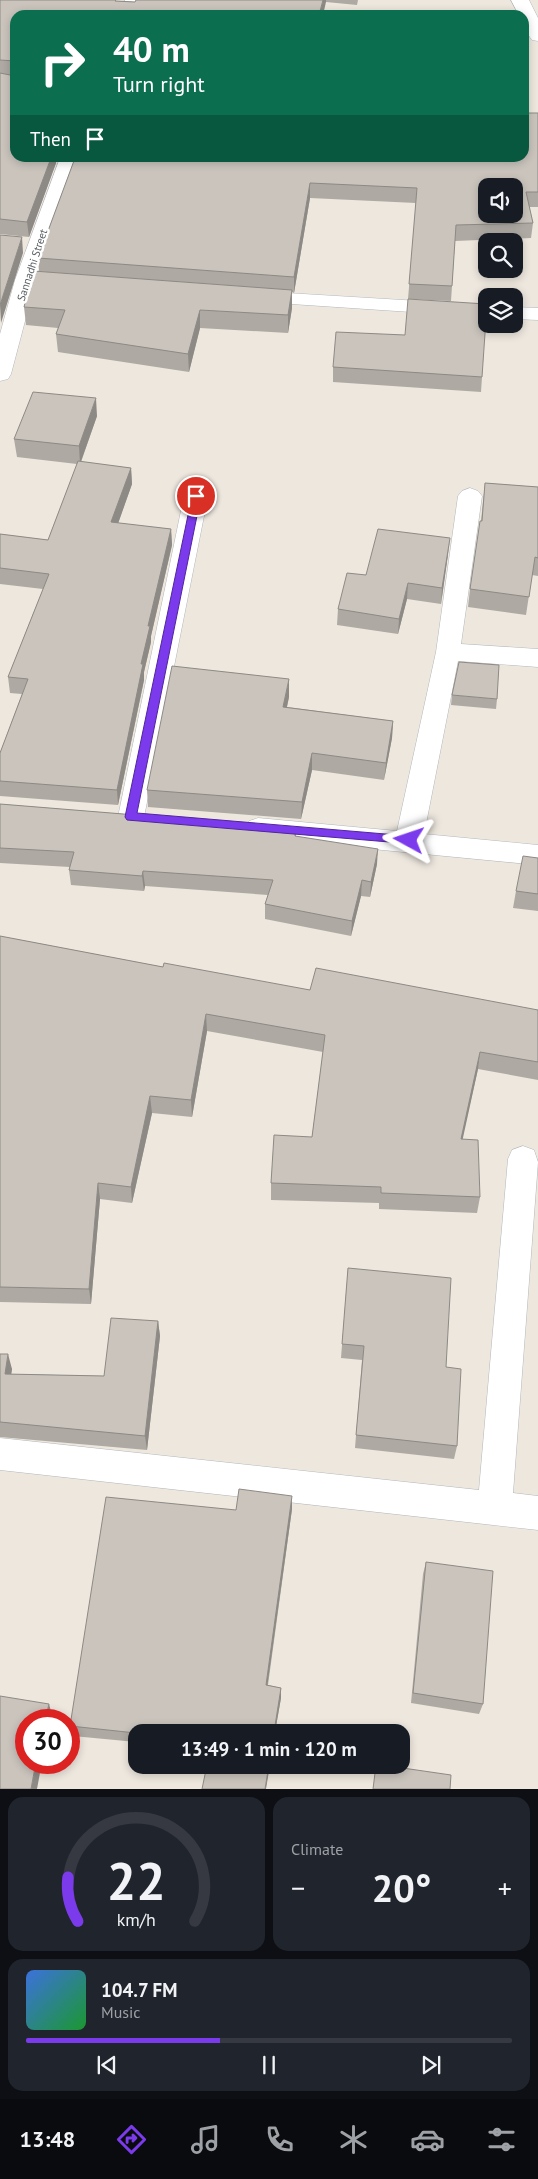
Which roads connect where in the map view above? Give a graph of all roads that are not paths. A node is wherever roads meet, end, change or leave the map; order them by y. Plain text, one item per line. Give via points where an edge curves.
1 (529, 18) edge
2 (538, 36) edge
3 (68, 162) edge
4 (25, 280) junction
5 (84, 284) edge
6 (232, 295) edge
7 (478, 310) edge
8 (523, 313) edge
9 (538, 314) edge
10 (0, 374) edge
11 (196, 496) dead end
12 (470, 496) dead end
13 (448, 652) junction
14 (538, 658) edge
15 (103, 815) edge
16 (230, 825) edge
17 (409, 840) junction
18 (538, 855) edge
19 (523, 1159) dead end
20 (0, 1454) edge
21 (496, 1508) junction
22 (538, 1513) edge

1 - 2 street
3 - 4 street, Sannadhi Street via 28,245
4 - 5 street
4 - 10 street, Sannadhi Street
6 - 7 street
8 - 9 street
11 - 15 street via 141,818
12 - 13 street
13 - 14 street
13 - 17 street
16 - 17 street
17 - 18 street
19 - 21 street
20 - 21 street
21 - 22 street

